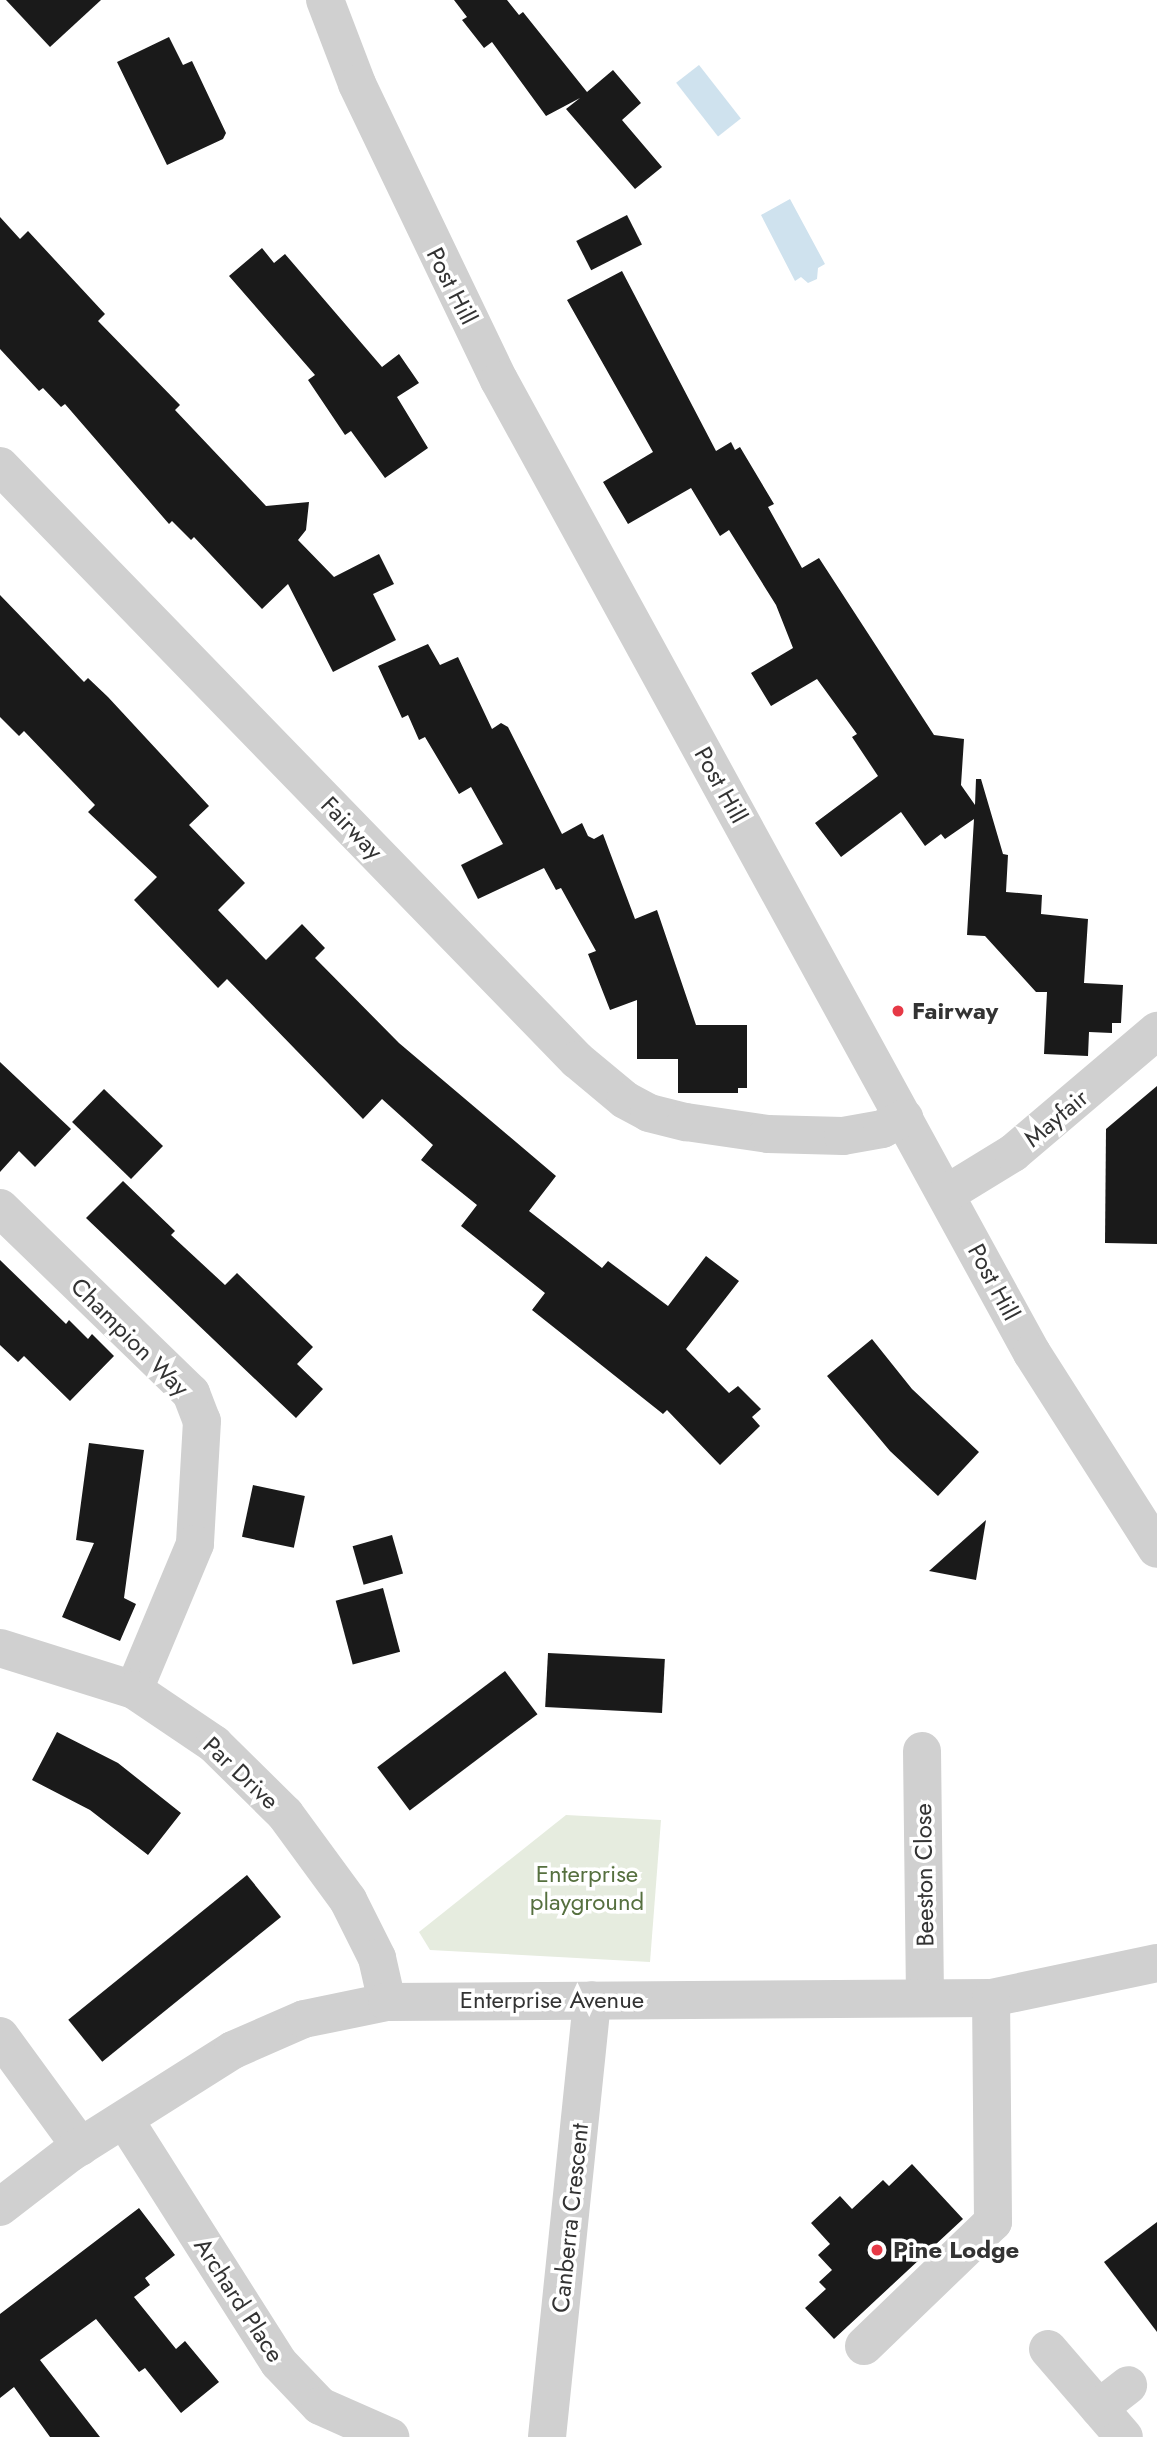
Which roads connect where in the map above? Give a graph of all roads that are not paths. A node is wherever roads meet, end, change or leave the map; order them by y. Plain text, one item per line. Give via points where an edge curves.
1 (325, 0) edge
2 (0, 466) edge
3 (1157, 1031) edge
4 (905, 1118) junction
5 (946, 1194) junction
6 (0, 1208) edge
7 (1157, 1549) edge
8 (0, 1648) edge
9 (134, 1690) junction
10 (922, 1751) dead end
11 (1157, 1963) edge
12 (925, 1998) junction
13 (991, 1998) junction
14 (592, 2000) junction
15 (387, 2002) junction
16 (0, 2036) edge
17 (126, 2122) junction
18 (81, 2147) junction
19 (0, 2207) edge
20 (864, 2346) dead end
21 (1048, 2349) dead end
22 (390, 2437) edge
23 (547, 2437) edge
24 (1124, 2437) edge

1 - 4 street, Post Hill via 356,84 499,380
2 - 4 street, Fairway via 577,1060 625,1100 674,1119 768,1134 844,1136 882,1129
3 - 5 street, Mayfair via 1013,1153
4 - 5 street, Post Hill
5 - 7 street, Post Hill via 1032,1353
6 - 9 street, Champion Way via 191,1393 202,1420 195,1544
8 - 9 street, Par Drive
9 - 15 street, Par Drive via 214,1744 285,1814 348,1900 377,1958
10 - 12 street, Beeston Close
11 - 13 street, Enterprise Avenue
12 - 13 street, Enterprise Avenue
12 - 14 street, Enterprise Avenue
13 - 20 street via 993,2222
14 - 15 street, Enterprise Avenue
14 - 23 street, Canberra Crescent
15 - 17 street, Enterprise Avenue via 304,2019 233,2050
16 - 18 street
17 - 18 street, Enterprise Avenue
17 - 22 street, Archard Place via 279,2363 320,2406
18 - 19 street, Enterprise Avenue
21 - 24 street via 1114,2397

